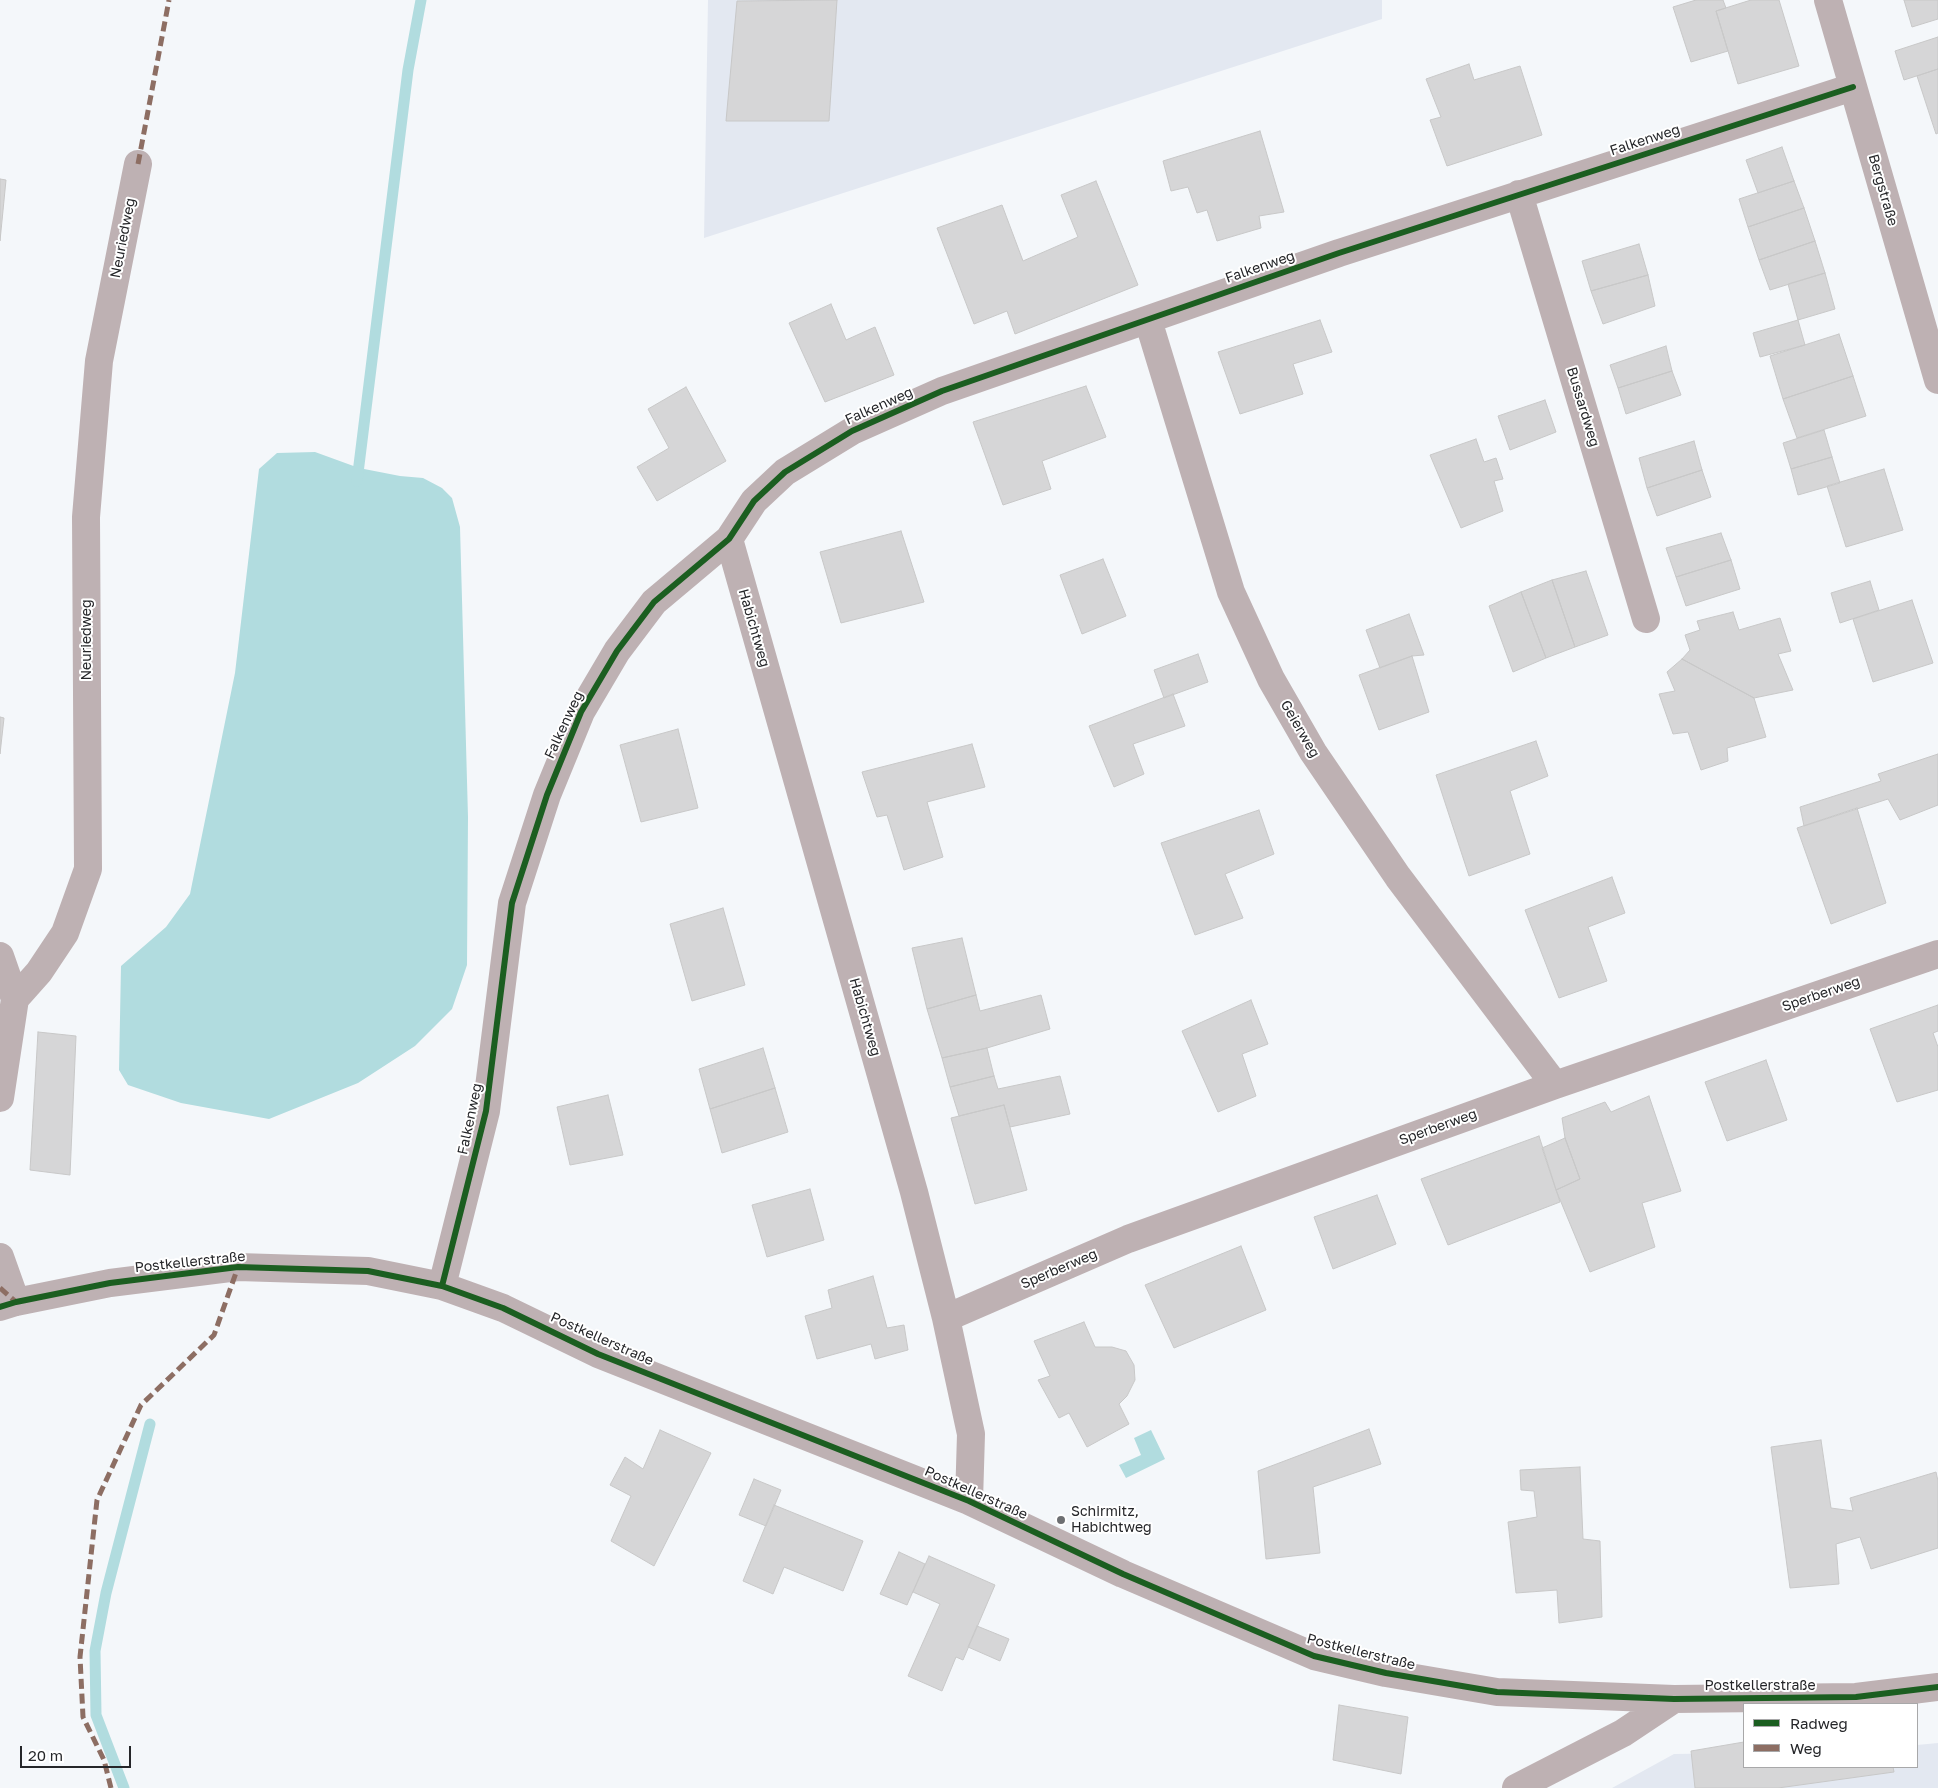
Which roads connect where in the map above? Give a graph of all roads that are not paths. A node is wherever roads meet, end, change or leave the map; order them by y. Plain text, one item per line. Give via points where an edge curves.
1 (1828, 0) edge
2 (1853, 87) junction
3 (138, 164) dead end
4 (1519, 194) junction
5 (1148, 320) junction
6 (1938, 380) edge
7 (729, 539) junction
8 (1646, 619) dead end
9 (1938, 954) edge
10 (0, 956) edge
11 (15, 999) junction
12 (1555, 1085) junction
13 (0, 1098) edge
14 (0, 1257) edge
15 (442, 1286) junction
16 (8, 1305) edge
17 (946, 1318) junction
18 (969, 1501) junction
19 (1938, 1687) edge
20 (1674, 1699) junction
21 (1516, 1788) edge

1 - 2 street, Bergstraße
2 - 4 street, Falkenweg
2 - 6 street, Bergstraße
3 - 11 street, Neuriedweg via 99,362 86,517 88,869 65,933 40,972
4 - 5 street, Falkenweg
4 - 8 street, Bussardweg
5 - 7 street, Falkenweg via 942,391 852,431 785,472 754,501
5 - 12 street, Geierweg via 1231,592 1272,679 1313,752 1398,877
7 - 15 street, Falkenweg via 654,602 617,651 581,712 547,795 512,903 486,1111
7 - 17 street, Habichtweg via 914,1192
9 - 12 street, Sperberweg
10 - 11 street
11 - 13 street
12 - 17 street, Sperberweg via 1128,1239
14 - 16 street
15 - 16 street, Postkellerstraße via 368,1272 238,1267 110,1283
15 - 18 street, Postkellerstraße via 503,1308 598,1354
17 - 18 street, Habichtweg via 970,1434
18 - 20 street, Postkellerstraße via 1123,1574 1314,1656 1386,1673 1497,1692
19 - 20 street, Postkellerstraße via 1856,1698
20 - 21 street via 1623,1733

